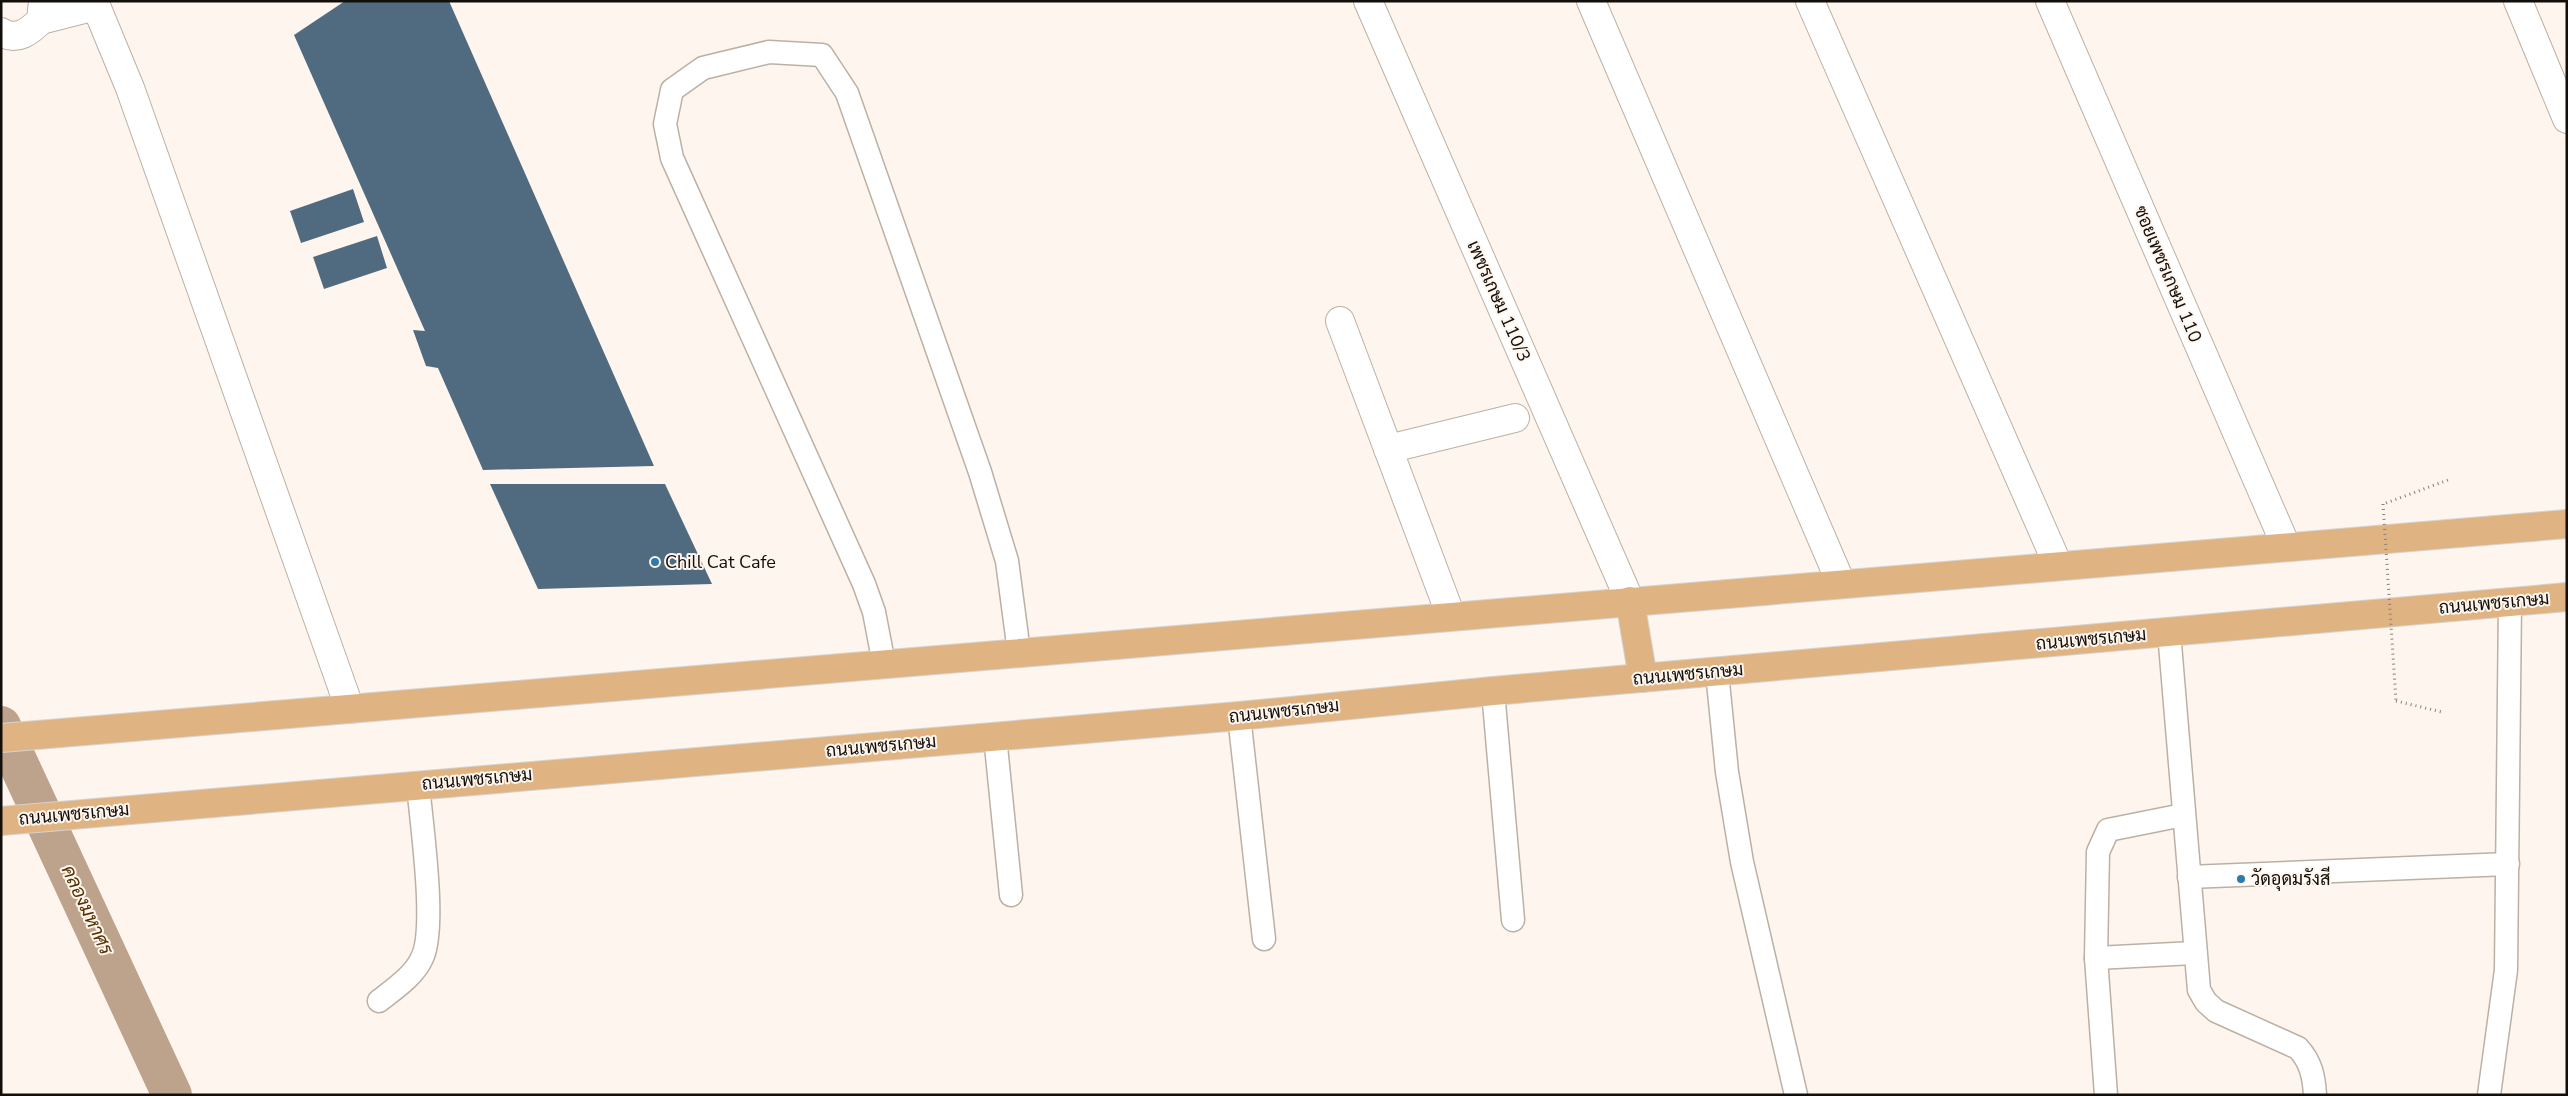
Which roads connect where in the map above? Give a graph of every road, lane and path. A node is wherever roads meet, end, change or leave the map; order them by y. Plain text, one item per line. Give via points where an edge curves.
1 (1368, 1) edge
2 (1591, 1) edge
3 (1810, 1) edge
4 (2050, 1) edge
5 (2518, 1) edge
6 (95, 4) edge
7 (42, 11) edge
8 (1, 32) edge
9 (2567, 119) edge
10 (1340, 321) dead end
11 (1515, 418) dead end
12 (1388, 450) junction
13 (2448, 480) dead end
14 (2567, 524) edge
15 (2286, 546) junction
16 (2058, 565) junction
17 (1841, 583) junction
18 (2567, 597) edge
19 (1630, 601) junction
20 (2510, 602) junction
21 (1451, 616) junction
22 (2169, 632) junction
23 (1019, 652) junction
24 (884, 664) junction
25 (1717, 672) junction
26 (1644, 678) junction
27 (1493, 691) junction
28 (350, 709) junction
29 (2442, 712) dead end
30 (1238, 716) junction
31 (995, 736) junction
32 (1, 738) edge
33 (418, 784) junction
34 (2183, 814) junction
35 (4, 820) edge
36 (2508, 864) junction
37 (2189, 877) junction
38 (1011, 895) dead end
39 (1513, 920) dead end
40 (1264, 939) dead end
41 (2194, 953) junction
42 (2096, 958) junction
43 (379, 1001) dead end
44 (1796, 1095) edge
45 (2106, 1095) edge
46 (2315, 1095) edge
47 (2489, 1095) edge

1 - 19 street, เพชรเกษม 110/3
2 - 17 street
3 - 16 street
4 - 15 street, ซอยเพชรเกษม 110
5 - 9 street
6 - 7 street
6 - 28 street via 130,88
7 - 8 street via 27,34 7,36
10 - 12 street
11 - 12 street
12 - 21 street
13 - 29 path, bridge via 2383,504 2396,701
14 - 15 main road
15 - 16 main road
16 - 17 main road
17 - 19 main road
18 - 20 main road, ถนนเพชรเกษม
19 - 21 main road
19 - 26 main road
20 - 22 main road, ถนนเพชรเกษม
20 - 36 lane
21 - 23 main road
22 - 25 main road, ถนนเพชรเกษม
22 - 34 lane
23 - 24 main road
23 - 24 lane via 1007,561 980,472 847,93 822,55 770,52 704,68 672,90 665,124 672,158 864,584 874,612
24 - 28 main road
25 - 26 main road, ถนนเพชรเกษม
25 - 44 lane via 1727,772 1742,862
26 - 27 main road, ถนนเพชรเกษม
27 - 30 main road, ถนนเพชรเกษม
27 - 39 lane
28 - 32 main road
30 - 31 main road, ถนนเพชรเกษม
30 - 40 lane
31 - 33 main road, ถนนเพชรเกษม
31 - 38 lane
33 - 35 main road, ถนนเพชรเกษม
33 - 43 lane via 429,932 422,958 409,976
34 - 37 lane
34 - 42 lane via 2108,830 2098,852
36 - 37 lane
36 - 47 lane via 2506,970
37 - 41 lane
41 - 42 lane
41 - 46 lane via 2199,990 2209,1007 2298,1048 2312,1072
42 - 45 lane

